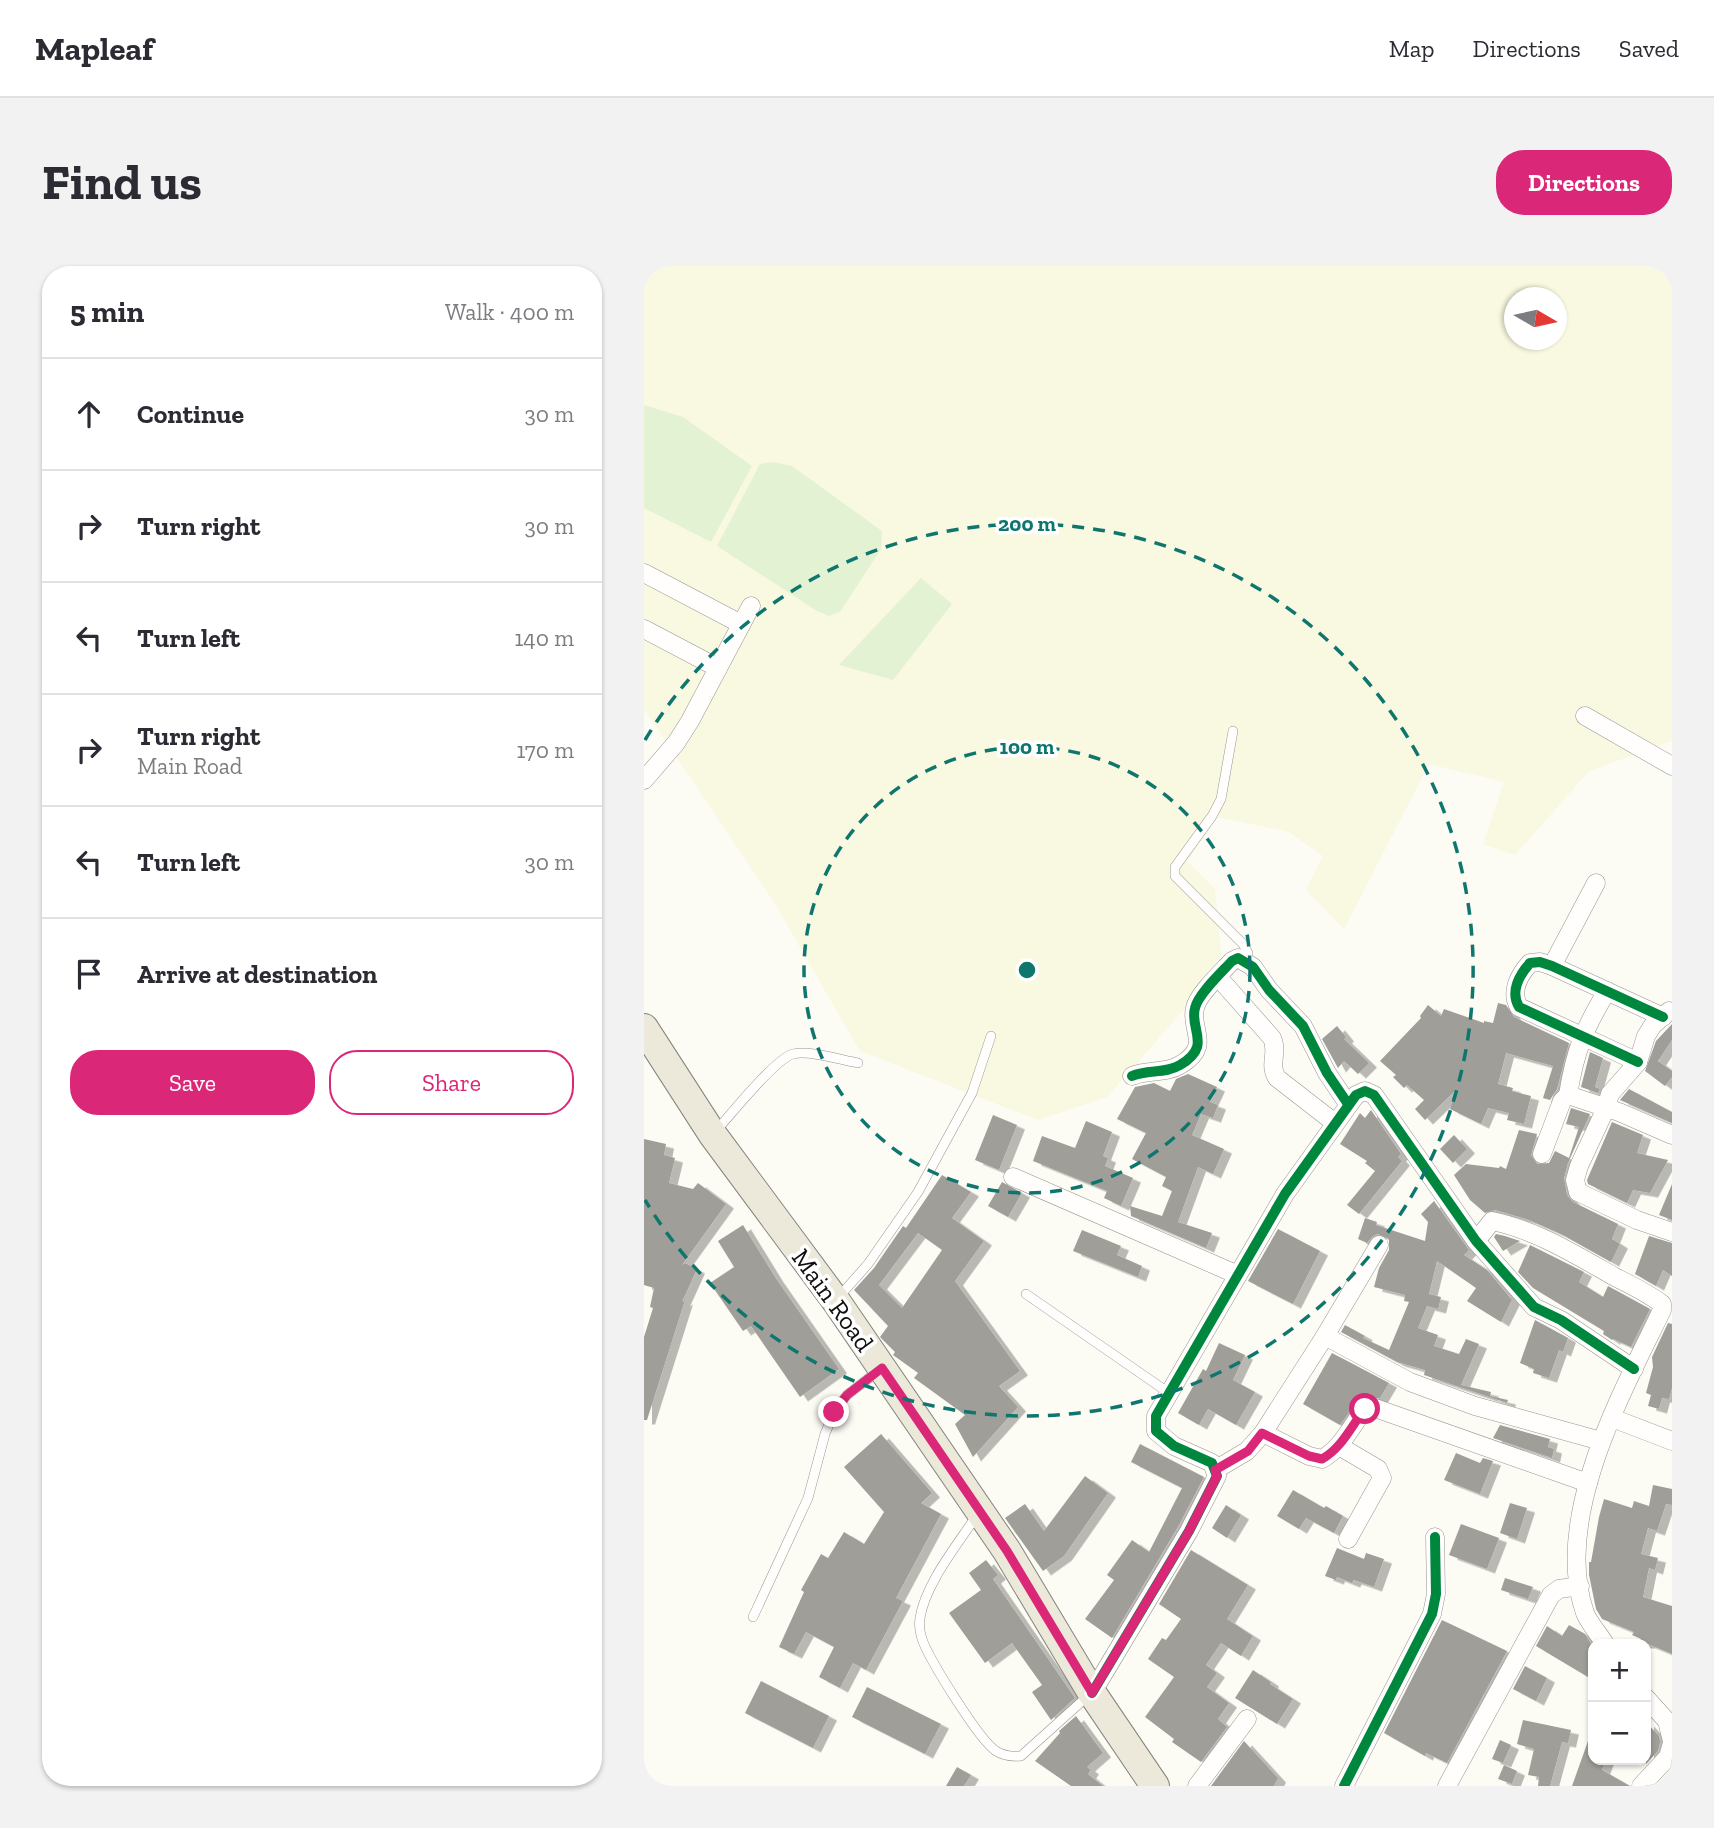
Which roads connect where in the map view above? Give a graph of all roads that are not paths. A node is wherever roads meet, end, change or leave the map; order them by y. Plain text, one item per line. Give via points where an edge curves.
1 (644, 573) edge
2 (751, 606) dead end
3 (741, 624) junction
4 (644, 629) edge
5 (718, 668) junction
6 (1585, 716) dead end
7 (1233, 731) dead end
8 (1672, 766) edge
9 (644, 780) edge
10 (1596, 883) dead end
11 (1246, 963) junction
12 (1552, 966) junction
13 (1218, 977) junction
14 (1607, 991) junction
15 (1667, 1013) edge
16 (644, 1028) edge
17 (991, 1036) dead end
18 (1582, 1037) junction
19 (652, 1058) edge
20 (1638, 1062) junction
21 (858, 1063) dead end
22 (1132, 1076) dead end
23 (1568, 1095) junction
24 (1348, 1104) junction
25 (1606, 1108) junction
26 (1335, 1123) junction
27 (713, 1135) junction
28 (1672, 1135) edge
29 (1542, 1154) dead end
30 (1013, 1177) dead end
31 (1672, 1232) edge
32 (1476, 1241) junction
33 (1379, 1245) dead end
34 (1238, 1275) junction
35 (1026, 1294) dead end
36 (836, 1301) junction
37 (1325, 1336) junction
38 (882, 1368) junction
39 (1634, 1368) junction
40 (1169, 1393) junction
41 (1612, 1418) junction
42 (1262, 1433) junction
43 (1601, 1440) junction
44 (1672, 1440) edge
45 (1339, 1446) junction
46 (1215, 1470) junction
47 (1588, 1483) junction
48 (979, 1511) junction
49 (1435, 1537) dead end
50 (1348, 1538) dead end
51 (1580, 1586) junction
52 (753, 1618) dead end
53 (1602, 1639) edge
54 (1092, 1693) junction
55 (1650, 1702) edge
56 (1247, 1719) dead end
57 (1672, 1742) edge
58 (1155, 1786) edge
59 (1197, 1786) edge
60 (1344, 1786) edge
61 (1447, 1786) edge
62 (1641, 1786) edge

1 - 3 street
2 - 3 street
3 - 5 street
4 - 5 street
5 - 9 street via 676,743
6 - 8 street
7 - 11 lane via 1221,799 1175,867 1175,876 1243,944 1248,953
10 - 12 street
11 - 13 street via 1238,958
11 - 24 street via 1304,1026
12 - 14 street
12 - 18 street via 1530,963 1514,999 1529,1014
13 - 22 street via 1195,1008 1198,1038 1192,1056 1170,1070
13 - 26 street via 1276,1045 1272,1072
14 - 15 street
14 - 18 street
15 - 20 street via 1653,1025
16 - 19 main road, Main Road
17 - 36 lane via 972,1093 918,1192
18 - 20 street
18 - 23 street
19 - 27 main road, Main Road
20 - 25 street via 1610,1094
21 - 27 lane via 791,1054
23 - 25 street
23 - 29 street
24 - 26 street
24 - 32 street via 1365,1091 1374,1095
25 - 28 street
25 - 31 street via 1579,1166 1578,1192
26 - 34 street
27 - 36 main road, Main Road
30 - 34 street
32 - 39 street via 1534,1307
32 - 39 street via 1492,1221 1507,1224 1660,1302 1662,1310
33 - 37 street
34 - 40 street
35 - 40 lane
36 - 38 main road, Main Road
37 - 42 street
37 - 43 street via 1398,1377 1449,1397
38 - 48 main road, Main Road
38 - 52 lane via 847,1395 834,1412 808,1497
39 - 41 street
40 - 46 street via 1156,1416 1156,1431 1174,1446 1212,1463
41 - 43 street
41 - 44 street
42 - 45 street via 1322,1459
42 - 46 street via 1248,1451
43 - 47 street
45 - 47 street via 1365,1409 1375,1408
45 - 50 street via 1378,1469 1382,1478
46 - 54 street via 1217,1476 1189,1531
47 - 51 street via 1580,1523
48 - 54 main road, Main Road
48 - 54 lane via 925,1602 920,1628 930,1657 983,1739 1010,1757 1021,1756
49 - 60 street via 1432,1614
51 - 53 street via 1586,1614
51 - 61 street via 1551,1595
54 - 58 main road, Main Road
55 - 57 street via 1667,1721
56 - 59 street
57 - 62 street via 1668,1757

